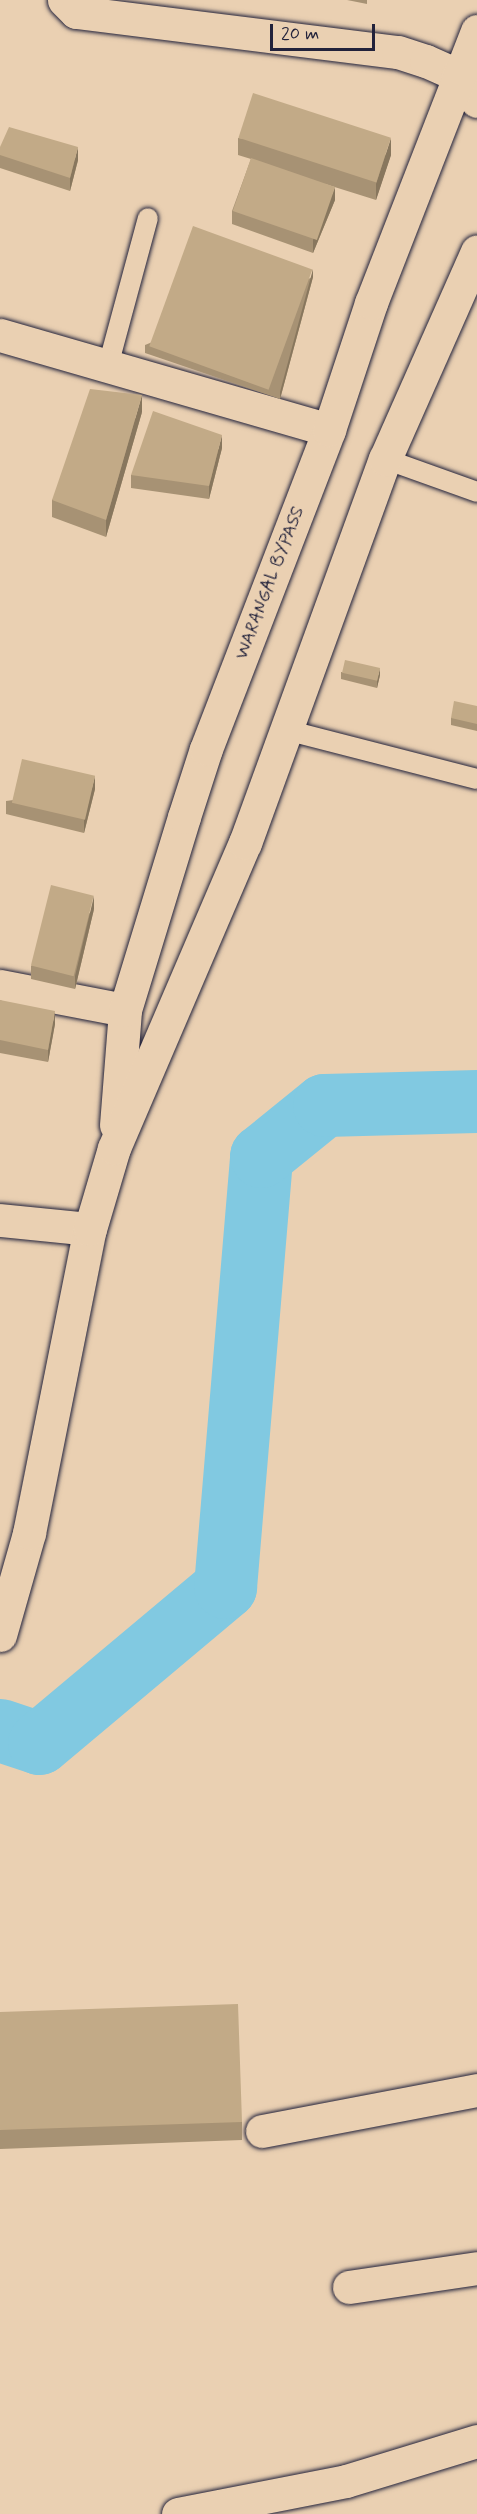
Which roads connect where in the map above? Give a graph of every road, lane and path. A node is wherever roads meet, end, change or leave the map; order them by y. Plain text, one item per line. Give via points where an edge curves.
1 (64, 0) edge
2 (477, 30) edge
3 (468, 88) edge
4 (148, 218) dead end
5 (477, 251) edge
6 (0, 335) edge
7 (108, 366) junction
8 (329, 430) junction
9 (385, 459) junction
10 (477, 492) edge
11 (286, 729) junction
12 (477, 779) edge
13 (0, 986) edge
14 (125, 1010) junction
15 (114, 1148) junction
16 (0, 1220) edge
17 (90, 1229) junction
18 (0, 1635) edge
19 (477, 2090) edge
20 (262, 2131) dead end
21 (477, 2268) edge
22 (349, 2287) dead end
23 (477, 2442) edge
24 (178, 2514) edge

1 - 3 main road via 76,12 412,57
2 - 3 main road, WARANGAL BYPASS
3 - 8 main road, WARANGAL BYPASS via 371,303
4 - 7 lane
5 - 9 main road
6 - 7 main road
7 - 8 main road
8 - 14 main road, WARANGAL BYPASS via 206,748
9 - 10 lane
9 - 11 main road
11 - 12 lane
11 - 15 main road via 245,843
13 - 14 main road
14 - 15 main road, WARANGAL BYPASS
15 - 17 main road
16 - 17 main road
17 - 18 main road via 29,1533
19 - 20 main road
21 - 22 main road
23 - 24 main road via 346,2481

